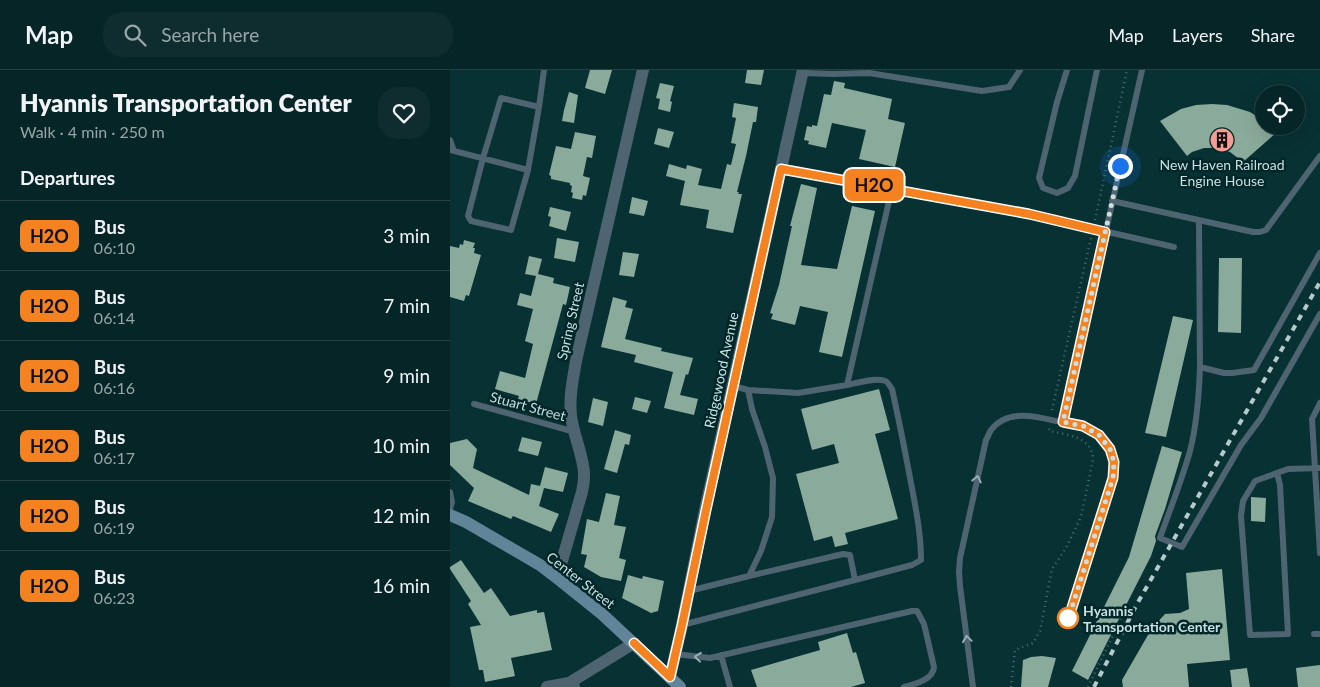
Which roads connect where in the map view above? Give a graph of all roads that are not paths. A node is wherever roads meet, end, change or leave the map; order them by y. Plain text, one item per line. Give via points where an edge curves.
1 (544, 70) edge
2 (643, 70) edge
3 (1020, 70) edge
4 (1067, 70) edge
5 (1097, 70) edge
6 (1142, 70) edge
7 (802, 72) edge
8 (540, 107) junction
9 (450, 140) edge
10 (452, 150) edge
11 (1320, 156) edge
12 (483, 158) junction
13 (781, 169) junction
14 (528, 170) junction
15 (892, 188) junction
16 (1112, 201) junction
17 (1199, 221) junction
18 (1105, 232) junction
19 (1174, 247) dead end
20 (1320, 253) edge
21 (1320, 314) edge
22 (1200, 367) junction
23 (847, 385) junction
24 (733, 386) junction
25 (748, 390) junction
26 (1320, 403) edge
27 (474, 404) dead end
28 (1063, 422) junction
29 (574, 432) junction
30 (1317, 468) edge
31 (1277, 473) junction
32 (450, 492) edge
33 (450, 509) edge
34 (450, 515) edge
35 (1320, 554) edge
36 (749, 576) junction
37 (557, 578) junction
38 (855, 580) junction
39 (689, 591) junction
40 (1068, 620) dead end
41 (682, 625) junction
42 (634, 643) junction
43 (675, 654) junction
44 (721, 655) junction
45 (670, 677) junction
46 (572, 685) edge
47 (547, 687) edge
48 (680, 687) edge
49 (730, 687) edge
50 (904, 687) edge
51 (974, 687) edge

1 - 8 lane
2 - 29 street, Spring Street via 576,361 570,402
3 - 7 lane via 1009,86 982,91 869,73
4 - 5 lane via 1038,178 1043,188 1057,193 1068,188 1075,176
6 - 16 lane
7 - 13 street, Ridgewood Avenue
8 - 12 lane via 501,98
8 - 14 lane
9 - 10 lane
10 - 12 lane
11 - 17 lane via 1266,230 1253,232
12 - 14 lane
12 - 14 lane via 468,216 471,221 511,230
13 - 15 lane
13 - 24 street, Ridgewood Avenue
15 - 18 lane
15 - 23 lane
16 - 17 lane
16 - 18 lane
17 - 22 lane
18 - 19 lane
18 - 28 lane
20 - 22 lane via 1254,370 1224,373
21 - 22 lane via 1182,547 1160,538 1190,450 1200,390
23 - 25 lane via 798,393
23 - 38 lane via 884,380 892,389 920,537 921,560
24 - 25 lane
24 - 39 street, Ridgewood Avenue
25 - 36 lane via 773,478 772,516
26 - 30 lane via 1312,419
27 - 29 lane, Stuart Street
28 - 40 lane via 1083,426 1099,435 1110,449 1114,462 1113,478
51 -> 28 lane via 959,572 986,440 999,422 1011,417 1037,416
29 - 37 street, Spring Street via 584,465 584,478
30 - 31 lane via 1288,469
30 - 35 lane
31 - 31 lane via 1288,634 1250,635 1241,516 1243,501 1255,481
32 - 33 lane
34 - 37 main road, Center Street via 540,565
36 - 38 lane via 843,554 850,555
36 - 39 lane
37 - 42 main road, Center Street
38 - 41 lane
39 - 41 street, Ridgewood Avenue
41 - 43 street, Ridgewood Avenue
42 - 45 main road, Center Street
42 - 46 street
44 -> 43 lane via 710,658
43 - 45 street, Ridgewood Avenue
44 - 49 lane
44 - 50 lane via 912,610 917,611 924,624 934,672 930,677
45 - 48 main road, Center Street
46 - 47 street

